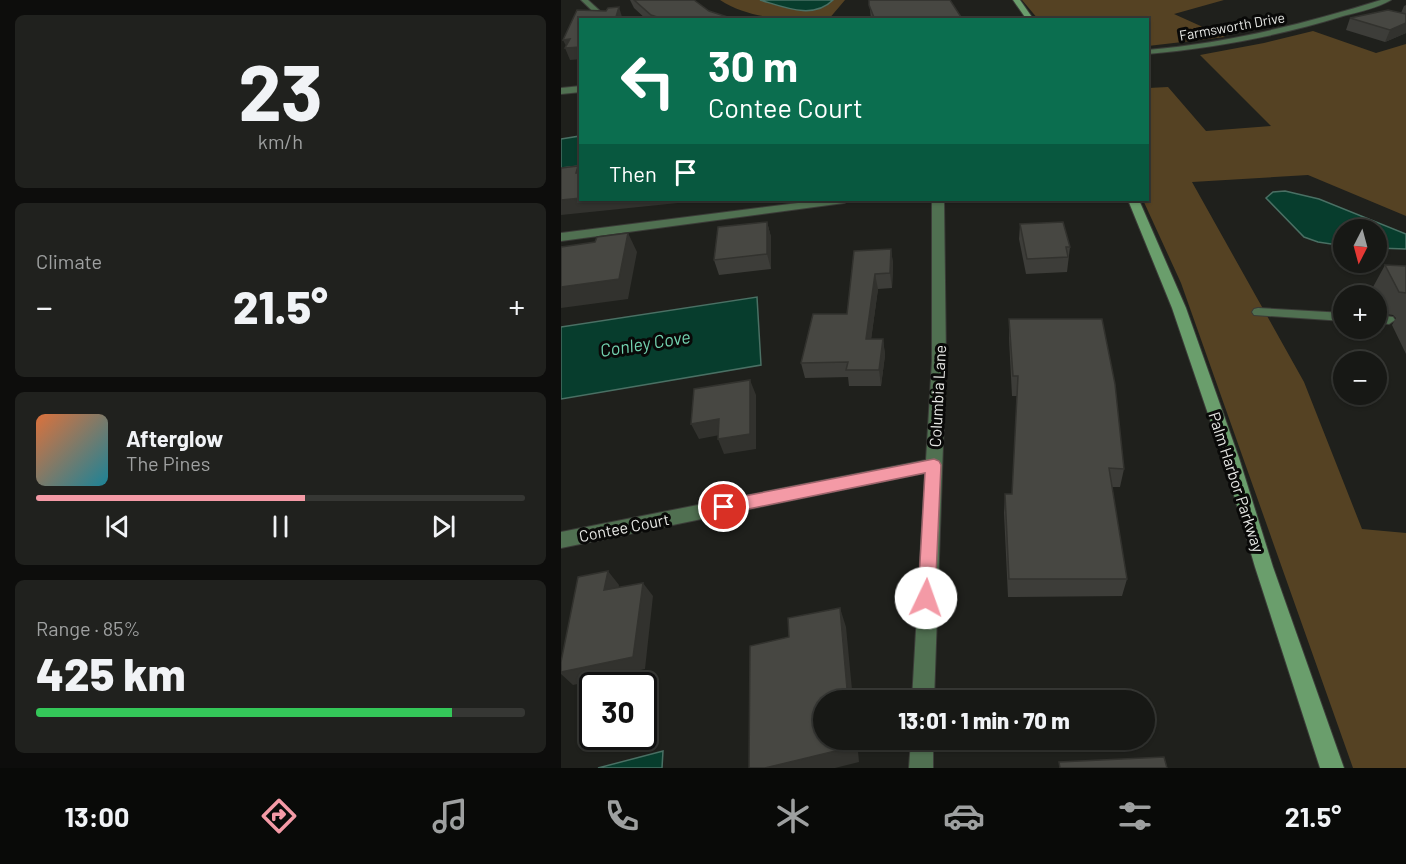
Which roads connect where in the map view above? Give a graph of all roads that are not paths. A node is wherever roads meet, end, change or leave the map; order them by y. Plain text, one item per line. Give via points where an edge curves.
1 (584, 0) edge
2 (1016, 0) edge
3 (1388, 0) edge
4 (1359, 9) junction
5 (1378, 15) edge
6 (605, 18) edge
7 (1030, 18) edge
8 (1149, 52) edge
9 (579, 89) edge
10 (561, 91) edge
11 (836, 201) edge
12 (938, 201) edge
13 (1133, 201) edge
14 (561, 237) edge
15 (1258, 312) dead end
16 (1333, 316) edge
17 (934, 465) junction
18 (561, 540) edge
19 (923, 690) edge
20 (922, 750) edge
21 (921, 768) edge
22 (1332, 768) edge

1 - 6 street
2 - 7 street
3 - 4 street, Farmsworth Drive
4 - 5 street
4 - 8 street, Farmsworth Drive via 1263,37
9 - 10 street
11 - 14 street
12 - 17 street, Columbia Lane via 941,304
13 - 22 street, Palm Harbor Parkway via 1179,308
15 - 16 lane
17 - 18 street, Contee Court
17 - 19 street, Columbia Lane
20 - 21 street

